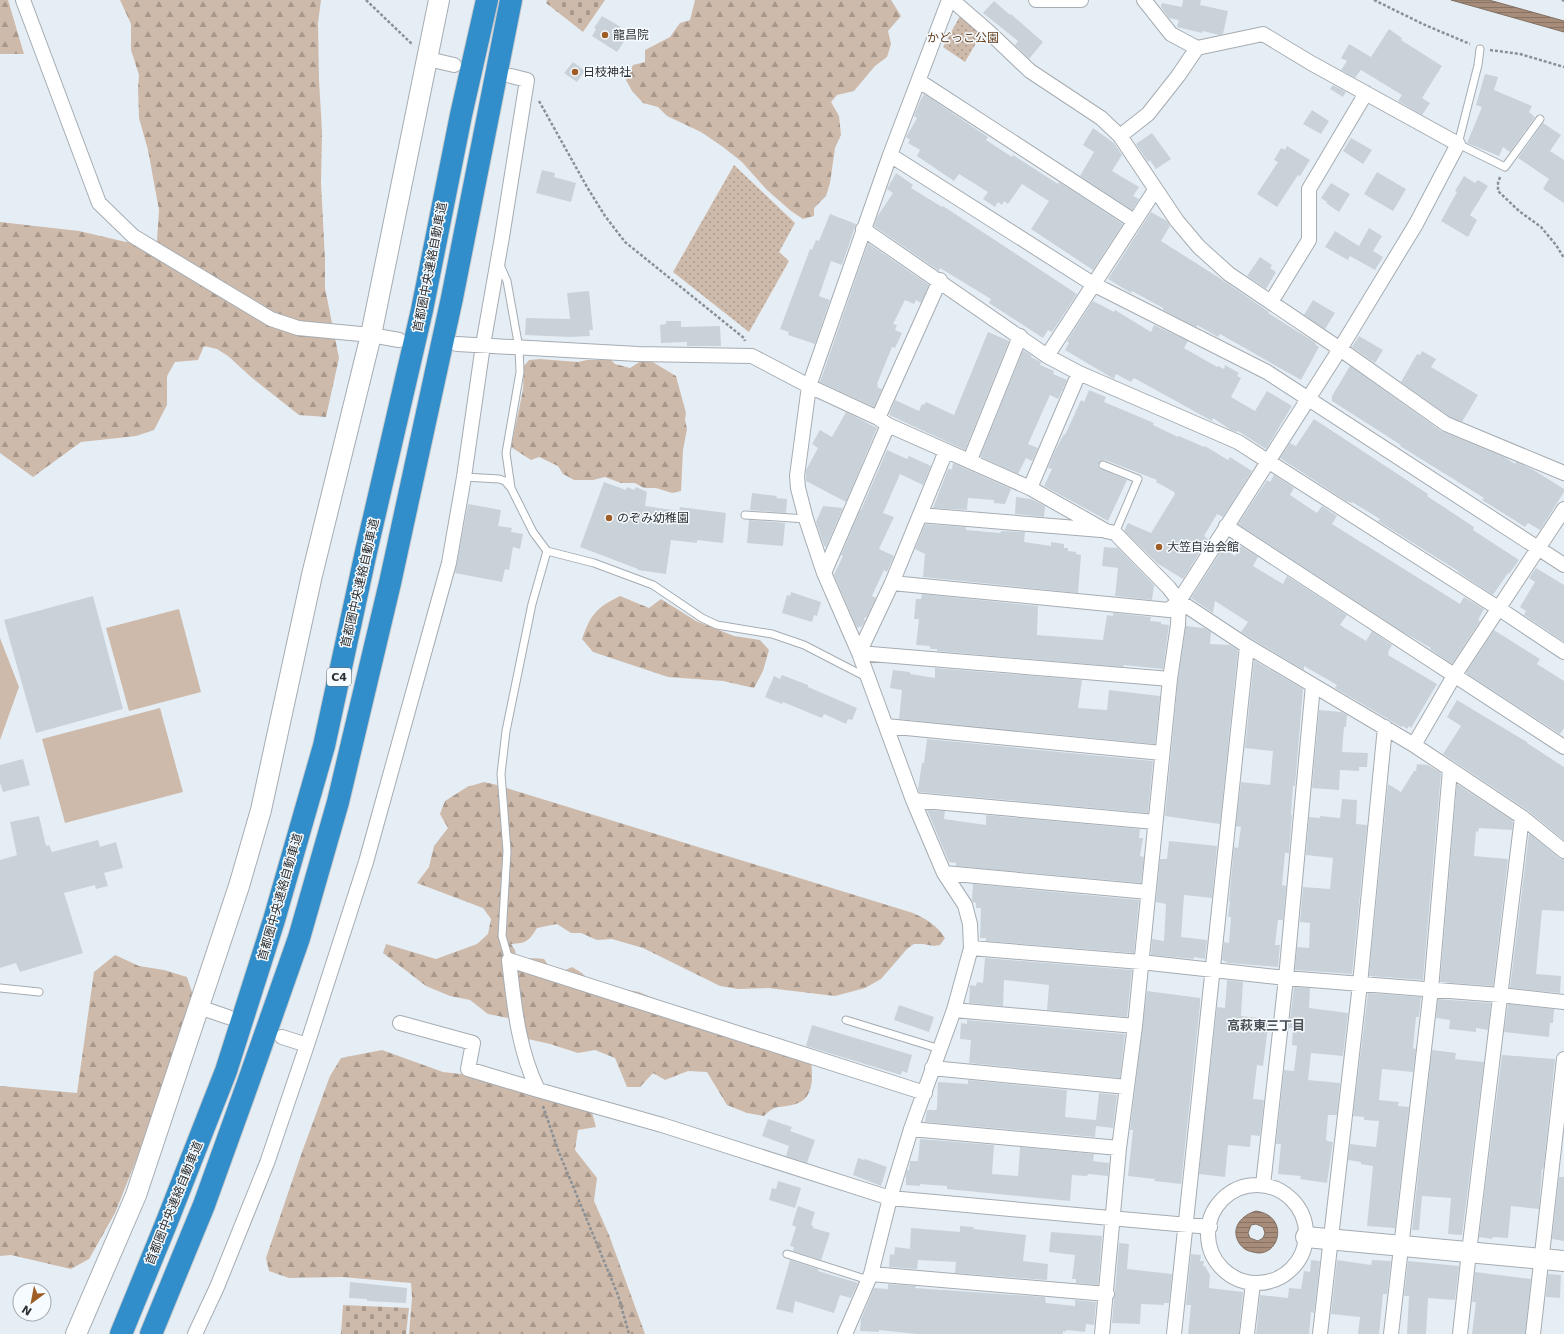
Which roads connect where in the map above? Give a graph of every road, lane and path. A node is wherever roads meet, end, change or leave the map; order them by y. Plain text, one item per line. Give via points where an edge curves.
1 (23, 0) edge
2 (366, 0) edge
3 (439, 0) edge
4 (487, 0) edge
5 (511, 0) edge
6 (950, 0) edge
7 (1036, 0) edge
8 (1081, 0) edge
9 (1144, 0) edge
10 (1374, 0) edge
11 (1197, 48) junction
12 (1480, 49) junction
13 (428, 59) junction
14 (454, 65) dead end
15 (1564, 67) edge
16 (511, 76) dead end
17 (527, 80) junction
18 (919, 81) junction
19 (1366, 93) junction
20 (1540, 119) dead end
21 (1120, 136) junction
22 (1458, 144) junction
23 (890, 155) junction
24 (1505, 167) junction
25 (1155, 190) junction
26 (1134, 221) junction
27 (863, 229) junction
28 (1564, 258) edge
29 (498, 261) junction
30 (940, 280) junction
31 (1093, 284) junction
32 (1271, 302) junction
33 (371, 335) junction
34 (1020, 336) junction
35 (399, 340) dead end
36 (457, 344) dead end
37 (483, 345) junction
38 (519, 348) junction
39 (1340, 349) junction
40 (752, 356) junction
41 (1047, 356) junction
42 (1079, 373) junction
43 (809, 386) junction
44 (1310, 399) junction
45 (883, 422) junction
46 (946, 451) junction
47 (970, 460) junction
48 (1269, 462) junction
49 (1102, 465) dead end
50 (1564, 473) edge
51 (464, 477) junction
52 (512, 488) junction
53 (1030, 488) junction
54 (1564, 509) edge
55 (745, 515) dead end
56 (920, 515) junction
57 (806, 519) junction
58 (1226, 526) junction
59 (1111, 532) junction
60 (1538, 549) junction
61 (547, 551) junction
62 (1564, 565) edge
63 (824, 573) junction
64 (892, 583) junction
65 (1179, 601) junction
66 (1498, 608) junction
67 (1247, 646) junction
68 (1564, 652) edge
69 (859, 653) junction
70 (1454, 676) junction
71 (868, 678) junction
72 (1170, 680) junction
73 (1313, 685) junction
74 (886, 726) junction
75 (1385, 727) junction
76 (1414, 744) junction
77 (1564, 747) edge
78 (1162, 753) junction
79 (1450, 770) junction
80 (913, 800) junction
81 (1522, 817) junction
82 (1155, 822) junction
83 (1564, 851) edge
84 (944, 873) junction
85 (1148, 892) junction
86 (971, 948) junction
87 (509, 960) junction
88 (1141, 962) junction
89 (1212, 971) junction
90 (1286, 978) junction
91 (1360, 984) junction
92 (0, 988) edge
93 (1431, 989) junction
94 (39, 992) dead end
95 (1500, 995) junction
96 (1564, 1002) edge
97 (199, 1007) junction
98 (954, 1010) junction
99 (228, 1017) dead end
100 (846, 1020) dead end
101 (400, 1023) dead end
102 (1135, 1026) junction
103 (282, 1037) dead end
104 (307, 1045) junction
105 (940, 1049) junction
106 (1564, 1059) edge
107 (932, 1068) junction
108 (1127, 1087) junction
109 (538, 1090) junction
110 (925, 1092) junction
111 (911, 1129) junction
112 (1120, 1148) junction
113 (1263, 1185) junction
114 (890, 1198) junction
115 (1114, 1219) junction
116 (1186, 1226) junction
117 (1210, 1227) junction
118 (1306, 1237) junction
119 (1330, 1240) junction
120 (1400, 1246) junction
121 (1469, 1252) junction
122 (787, 1254) dead end
123 (1541, 1259) junction
124 (1564, 1261) edge
125 (869, 1277) junction
126 (1253, 1283) junction
127 (1107, 1294) junction
128 (76, 1334) edge
129 (121, 1334) edge
130 (150, 1334) edge
131 (195, 1334) edge
132 (629, 1334) edge
133 (845, 1334) edge
134 (1102, 1334) edge
135 (1174, 1334) edge
136 (1247, 1334) edge
137 (1320, 1334) edge
138 (1391, 1334) edge
139 (1460, 1334) edge
140 (1533, 1334) edge

1 - 33 street via 99,203 134,236 271,319 298,328
2 - 13 path
3 - 13 street
4 - 129 highway, 首都圏中央連絡自動車道 / C4 via 460,115 422,310 324,746 274,920 226,1071
5 - 130 highway, C4 via 452,298 392,576 338,802 299,938 251,1076 204,1205
6 - 18 street
6 - 21 street via 1030,71 1101,118
7 - 8 street
9 - 11 street via 1171,34
10 - 12 path
11 - 19 street via 1263,34
11 - 21 street via 1148,114
12 - 15 path via 1520,54
12 - 22 lane
13 - 14 street
13 - 33 street
16 - 17 street
17 - 29 street
17 - 40 path via 587,187 625,242 744,338
18 - 23 street
18 - 26 street
19 - 22 street
19 - 32 street via 1309,189 1309,240
20 - 24 lane
21 - 25 street
22 - 24 lane
22 - 39 street via 1416,224
23 - 27 street
23 - 31 street
24 - 28 path via 1498,183 1498,191 1541,227
25 - 26 street
25 - 32 street via 1199,247 1229,274
26 - 31 street
27 - 30 street
27 - 43 street
29 - 37 street
29 - 38 lane via 507,281
30 - 34 street
30 - 45 street
31 - 41 street
31 - 44 street via 1267,372
32 - 39 street
33 - 35 street
33 - 97 street via 312,575 261,810
34 - 41 street
34 - 47 street
36 - 37 street
37 - 38 street
37 - 51 street
38 - 40 street
38 - 52 lane via 520,372 506,453
39 - 44 street
39 - 50 street via 1446,424
40 - 43 street
41 - 42 street
42 - 48 street via 1238,442
42 - 53 street
43 - 45 street
43 - 57 street via 797,476
44 - 48 street
44 - 60 street
45 - 46 street
45 - 63 street
46 - 47 street
46 - 56 street
47 - 53 street
48 - 58 street
48 - 66 street
49 - 59 lane via 1138,479
51 - 52 lane via 499,479
51 - 104 street via 449,563 370,847
52 - 61 lane via 533,532
53 - 59 street
54 - 60 street
55 - 57 lane
56 - 59 street
56 - 64 street
57 - 63 street
58 - 65 street
58 - 70 street
59 - 65 street via 1169,588
60 - 62 street
60 - 66 street
61 - 71 lane via 594,563 653,585 702,618 717,624 772,634 800,643
61 - 87 lane via 532,604 506,731 502,774 507,851 502,936
63 - 69 street
64 - 65 street via 1168,610
64 - 69 street
65 - 67 street
65 - 72 street
66 - 68 street
66 - 70 street
67 - 73 street
67 - 89 street
69 - 71 street
69 - 72 street
70 - 76 street
70 - 77 street
71 - 74 street
72 - 78 street
73 - 75 street
73 - 90 street
74 - 78 street
74 - 80 street
75 - 76 street
75 - 91 street
76 - 79 street
78 - 82 street
79 - 81 street
79 - 93 street
80 - 82 street
80 - 84 street
81 - 83 street
81 - 95 street
82 - 85 street
84 - 85 street
84 - 86 street via 965,904 970,924
85 - 88 street
86 - 88 street
86 - 98 street
87 - 109 street via 516,1023 526,1062
87 - 110 street
88 - 89 street
88 - 102 street
89 - 90 street
89 - 116 street
90 - 91 street
90 - 113 street
91 - 93 street
91 - 119 street
92 - 94 lane
93 - 95 street
93 - 120 street
95 - 96 street
95 - 121 street
97 - 99 street
97 - 128 street via 136,1194
98 - 102 street
98 - 105 street
100 - 105 lane
101 - 109 street via 473,1043 468,1069
102 - 108 street
103 - 104 street
104 - 131 street via 267,1163 217,1287
105 - 107 street
106 - 123 street
107 - 108 street
107 - 110 street
108 - 112 street
109 - 114 street via 662,1125
109 - 132 path via 558,1150 618,1295
110 - 111 street
111 - 112 street
111 - 114 street
112 - 115 street
113 - 117 street via 1233,1191 1221,1201 1212,1214
113 - 118 street via 1278,1189 1290,1197 1300,1209 1305,1222
114 - 115 street
114 - 125 street
115 - 116 street
115 - 127 street
116 - 117 street
116 - 135 street
117 - 126 street via 1209,1244 1215,1259 1238,1279
118 - 119 street
118 - 126 street via 1303,1252 1295,1266 1283,1276 1268,1282
119 - 120 street
119 - 137 street
120 - 121 street
120 - 138 street
121 - 123 street
121 - 139 street
122 - 125 lane
123 - 124 street
123 - 140 street
125 - 127 street
125 - 133 street
126 - 136 street
127 - 134 street

